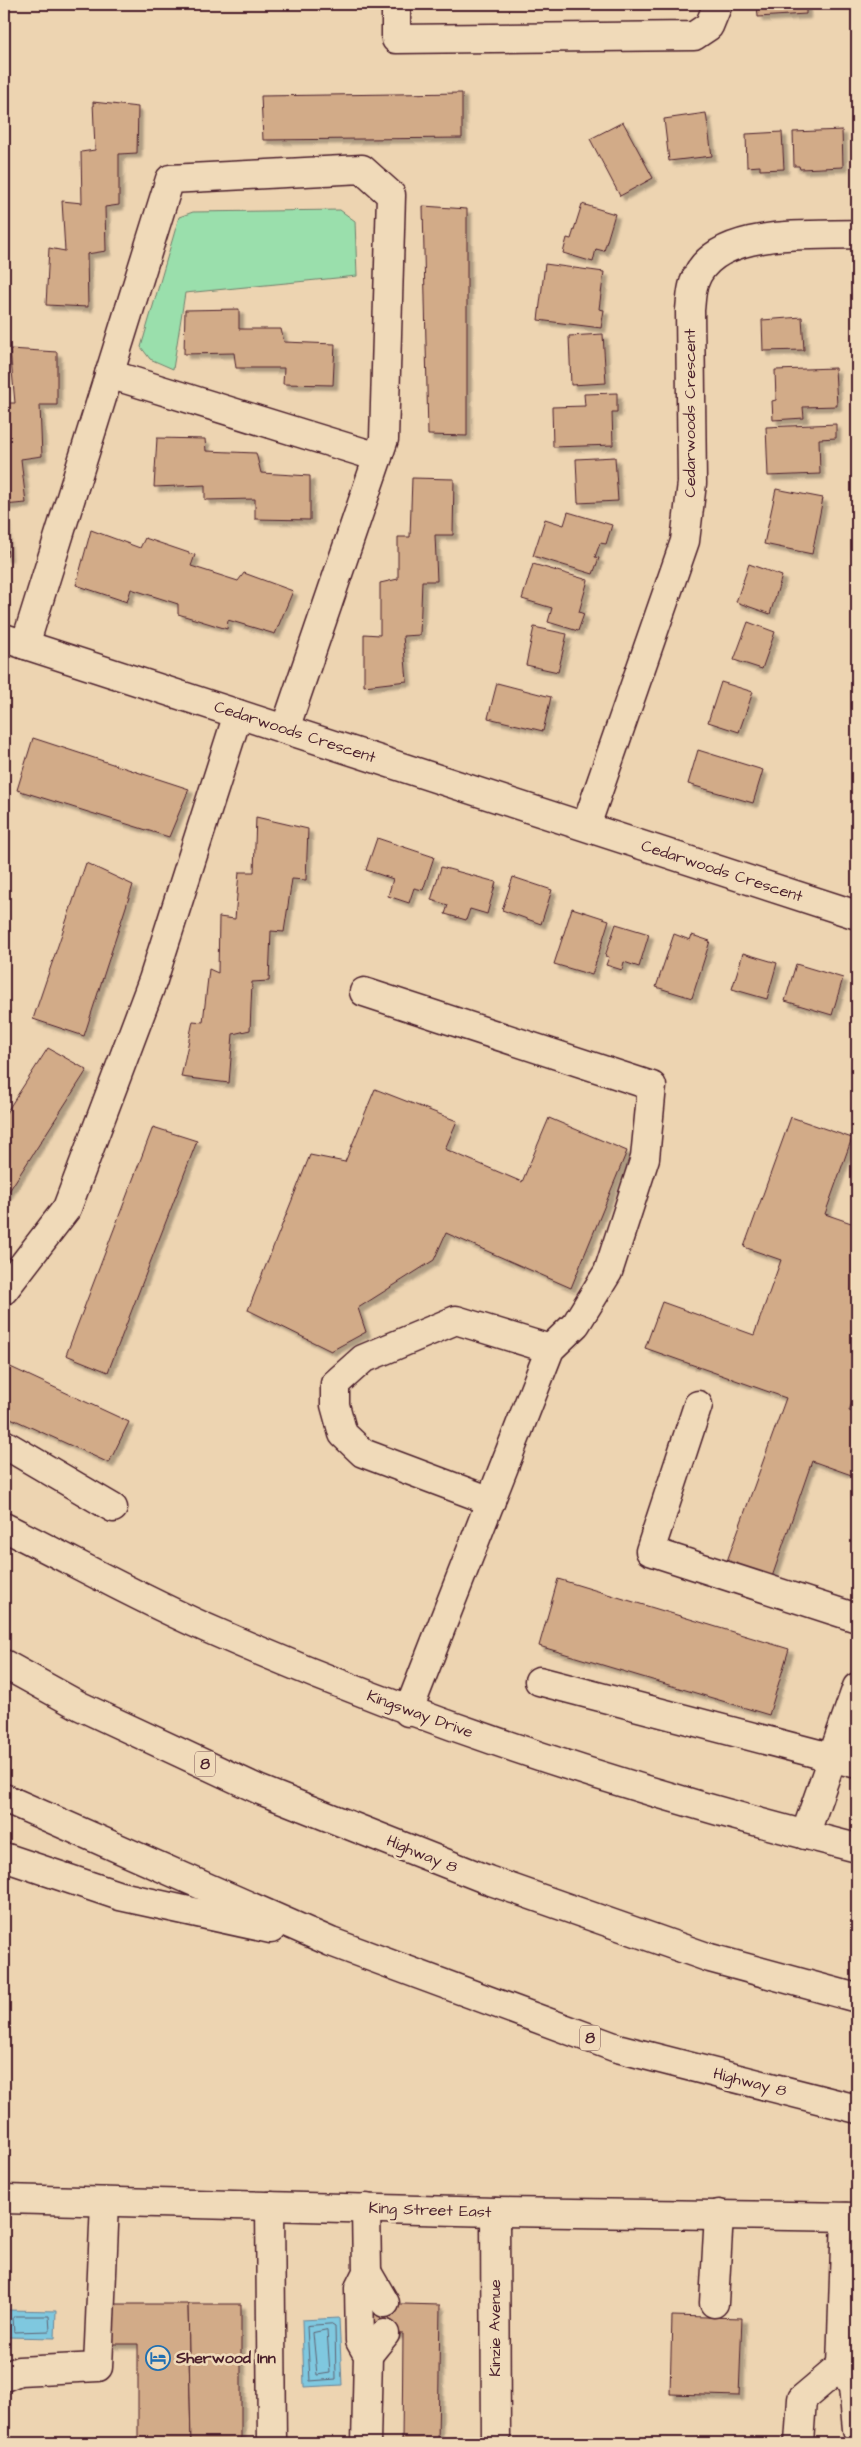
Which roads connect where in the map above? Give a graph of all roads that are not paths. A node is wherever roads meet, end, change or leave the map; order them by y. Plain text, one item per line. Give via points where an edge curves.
1 (396, 4) edge
2 (718, 4) edge
3 (857, 234) edge
4 (109, 374) junction
5 (378, 456) junction
6 (14, 642) edge
7 (238, 714) junction
8 (285, 729) junction
9 (586, 826) junction
10 (857, 915) edge
11 (364, 992) dead end
12 (4, 1290) edge
13 (550, 1349) junction
14 (698, 1405) dead end
15 (4, 1444) edge
16 (491, 1501) junction
17 (113, 1508) dead end
18 (4, 1527) edge
19 (857, 1618) edge
20 (4, 1664) edge
21 (539, 1681) dead end
22 (857, 1687) edge
23 (408, 1712) junction
24 (845, 1760) edge
25 (4, 1798) edge
26 (805, 1835) junction
27 (857, 1848) edge
28 (4, 1858) edge
29 (331, 1942) junction
30 (857, 1998) edge
31 (857, 2109) edge
32 (4, 2199) edge
33 (105, 2202) junction
34 (270, 2206) junction
35 (366, 2208) junction
36 (495, 2212) junction
37 (719, 2214) junction
38 (851, 2217) edge
39 (367, 2272) junction
40 (385, 2303) dead end
41 (714, 2303) dead end
42 (385, 2334) dead end
43 (368, 2355) junction
44 (841, 2366) junction
45 (4, 2377) edge
46 (857, 2429) edge
47 (272, 2443) edge
48 (366, 2443) edge
49 (496, 2443) edge
50 (800, 2443) edge

1 - 2 main road via 396,39 694,36 708,26
3 - 9 main road, Cedarwoods Crescent via 760,238 726,248 705,265 694,283 690,310 692,483 685,541
4 - 5 main road
4 - 5 main road via 170,179 362,169 391,195 384,439
4 - 6 main road
5 - 8 main road
6 - 7 main road, Cedarwoods Crescent
7 - 8 main road, Cedarwoods Crescent
7 - 12 main road via 153,980 67,1208
8 - 9 main road, Cedarwoods Crescent
9 - 10 main road, Cedarwoods Crescent
11 - 13 main road via 652,1086 645,1158 608,1272 576,1324
13 - 16 main road
13 - 16 main road via 456,1320 363,1359 336,1384 335,1405 343,1434 363,1453
14 - 19 main road via 650,1550
15 - 17 main road
16 - 23 main road
18 - 23 main road, Kingsway Drive via 216,1633
20 - 30 main road, Highway 8 / 8 via 80,1706 260,1790 488,1880 710,1958
21 - 24 main road
22 - 24 main road
23 - 26 main road, Kingsway Drive via 604,1779
24 - 26 main road
25 - 29 main road, Highway 8 / 8
26 - 27 main road, Kingsway Drive
28 - 29 main road via 120,1896
29 - 31 main road, Highway 8 / 8 via 616,2048
32 - 33 main road, King Street East
33 - 34 main road, King Street East
33 - 45 main road via 98,2367 20,2371
34 - 35 main road, King Street East
34 - 47 main road
35 - 36 main road, King Street East
35 - 39 main road
36 - 37 main road, King Street East
36 - 49 main road, Kinzie Avenue
37 - 38 main road, King Street East
37 - 41 main road
38 - 44 main road
39 - 40 main road
39 - 43 main road via 359,2288 360,2341
42 - 43 main road
43 - 48 main road
44 - 46 main road via 853,2387
44 - 50 main road via 802,2399

